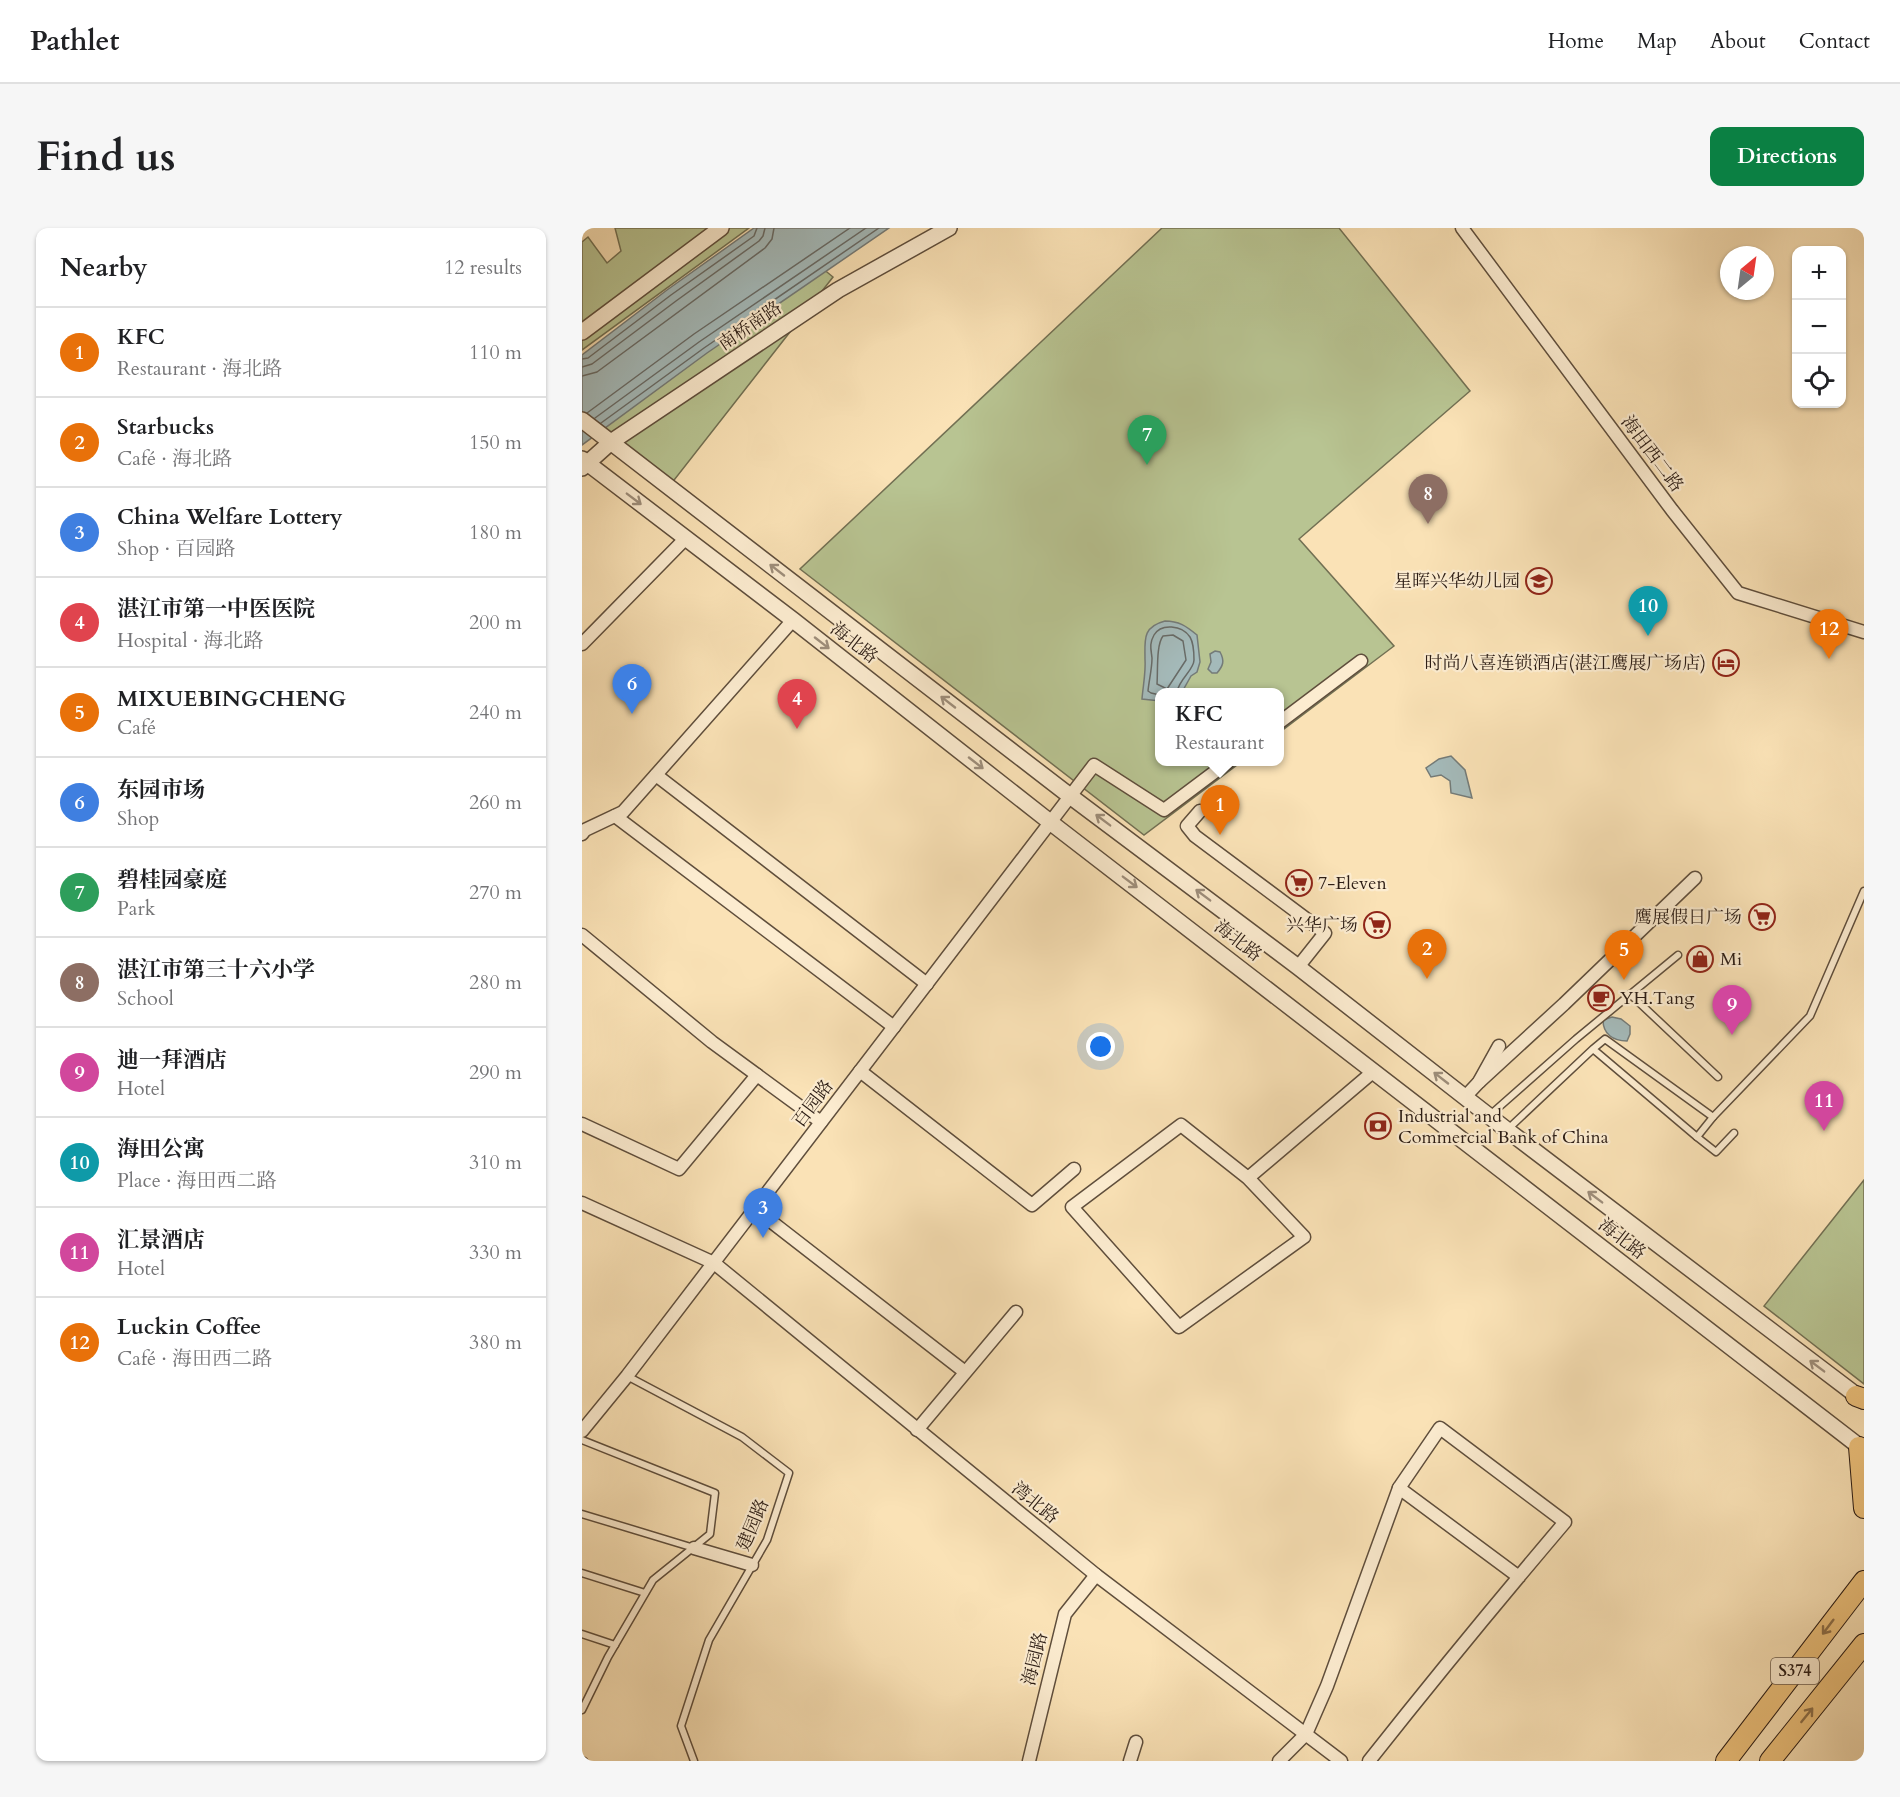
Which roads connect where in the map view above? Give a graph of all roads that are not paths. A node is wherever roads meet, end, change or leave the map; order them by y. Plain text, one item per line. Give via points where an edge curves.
1 (721, 228) edge
2 (948, 228) edge
3 (1462, 228) edge
4 (582, 332) edge
5 (582, 420) edge
6 (611, 442) junction
7 (584, 463) edge
8 (686, 538) junction
9 (793, 620) junction
10 (1864, 632) edge
11 (582, 644) edge
12 (1361, 661) dead end
13 (1284, 719) edge
14 (1223, 766) edge
15 (656, 775) junction
16 (1070, 796) junction
17 (1200, 811) dead end
18 (615, 816) junction
19 (1050, 822) junction
20 (582, 834) edge
21 (1695, 879) dead end
22 (1864, 891) edge
23 (582, 935) edge
24 (1678, 955) dead end
25 (1298, 967) junction
26 (927, 984) junction
27 (1630, 994) junction
28 (894, 1027) junction
29 (1499, 1046) dead end
30 (1593, 1049) junction
31 (860, 1071) junction
32 (1374, 1071) junction
33 (757, 1075) junction
34 (1718, 1077) dead end
35 (1479, 1082) junction
36 (1465, 1096) junction
37 (1489, 1116) junction
38 (1713, 1117) junction
39 (821, 1122) junction
40 (582, 1124) edge
41 (1507, 1130) junction
42 (1734, 1133) dead end
43 (1697, 1137) junction
44 (1074, 1169) dead end
45 (1248, 1178) junction
46 (582, 1203) edge
47 (755, 1209) junction
48 (714, 1263) junction
49 (1016, 1312) dead end
50 (965, 1372) junction
51 (627, 1376) junction
52 (1861, 1399) edge
53 (917, 1430) junction
54 (582, 1431) edge
55 (582, 1440) edge
56 (1862, 1448) edge
57 (1399, 1488) junction
58 (1864, 1508) edge
59 (582, 1514) edge
60 (694, 1548) junction
61 (752, 1565) junction
62 (582, 1573) edge
63 (1096, 1575) junction
64 (1519, 1577) junction
65 (1864, 1581) edge
66 (645, 1593) junction
67 (582, 1634) edge
68 (1864, 1644) edge
69 (615, 1645) junction
70 (583, 1705) edge
71 (1306, 1734) junction
72 (1136, 1742) dead end
73 (694, 1761) edge
74 (1029, 1761) edge
75 (1130, 1761) edge
76 (1279, 1761) edge
77 (1341, 1761) edge
78 (1369, 1761) edge
79 (1726, 1761) edge
80 (1770, 1761) edge

1 - 4 street
2 - 6 street, 南桥南路 via 838,290
3 - 10 street, 海田西二路 via 1738,593
5 - 6 street, 海北路
6 - 7 street, 南桥南路
16 -> 6 street, 海北路
7 -> 8 street, 海北路
8 - 9 street, 海北路
8 - 11 street
9 - 15 street
9 -> 19 street, 海北路
12 - 13 street
14 - 16 street, 百园路 via 1164,810 1094,765
15 - 18 street
15 - 26 street
16 - 19 street, 百园路
25 -> 16 street, 海北路
17 - 25 street via 1187,826 1195,836 1325,933
18 - 20 street
18 - 28 street
19 - 26 street, 百园路
19 -> 32 street, 海北路
21 - 35 street
22 - 38 lane via 1810,1016
23 - 33 street
24 - 27 lane
36 -> 25 street, 海北路
26 - 28 street, 百园路
27 - 34 lane
27 - 37 lane
28 - 31 street, 百园路
29 - 35 street
30 - 38 lane via 1605,1039
30 - 41 lane
30 - 43 lane
31 - 39 street, 百园路
31 - 44 street via 1032,1204
32 - 45 street
32 - 56 street, 海北路
33 - 39 street
33 - 40 street via 679,1169
35 - 36 street
36 - 37 street, 海北路
37 - 41 street, 海北路
38 - 43 lane
39 - 47 street, 百园路
52 -> 41 street, 海北路
42 - 43 lane via 1716,1152
45 - 45 street via 1181,1125 1072,1207 1179,1327 1304,1237
46 - 48 street, 湾北路
47 - 48 street, 百园路
47 - 50 street
48 - 51 street, 百园路
48 - 53 street, 湾北路
49 - 50 street
50 - 53 street
51 - 54 street, 百园路
51 - 61 lane, 建园路 via 742,1437 789,1473 767,1540
53 - 63 street, 湾北路
55 - 60 lane via 715,1493 710,1534
56 - 58 main road
57 - 64 street
57 - 64 street via 1440,1428 1565,1522
57 - 71 street
59 - 60 lane
60 - 61 street
60 - 66 lane via 652,1580
61 - 73 lane, 建园路 via 709,1640 681,1726
62 - 66 lane
63 - 71 street, 湾北路
63 - 74 street, 海园路 via 1065,1614
64 - 78 street
65 -> 79 main road, S374
66 - 69 lane
67 - 69 lane
80 -> 68 main road, S374
69 - 70 lane
71 - 76 street
71 - 77 street, 湾北路
72 - 75 street

